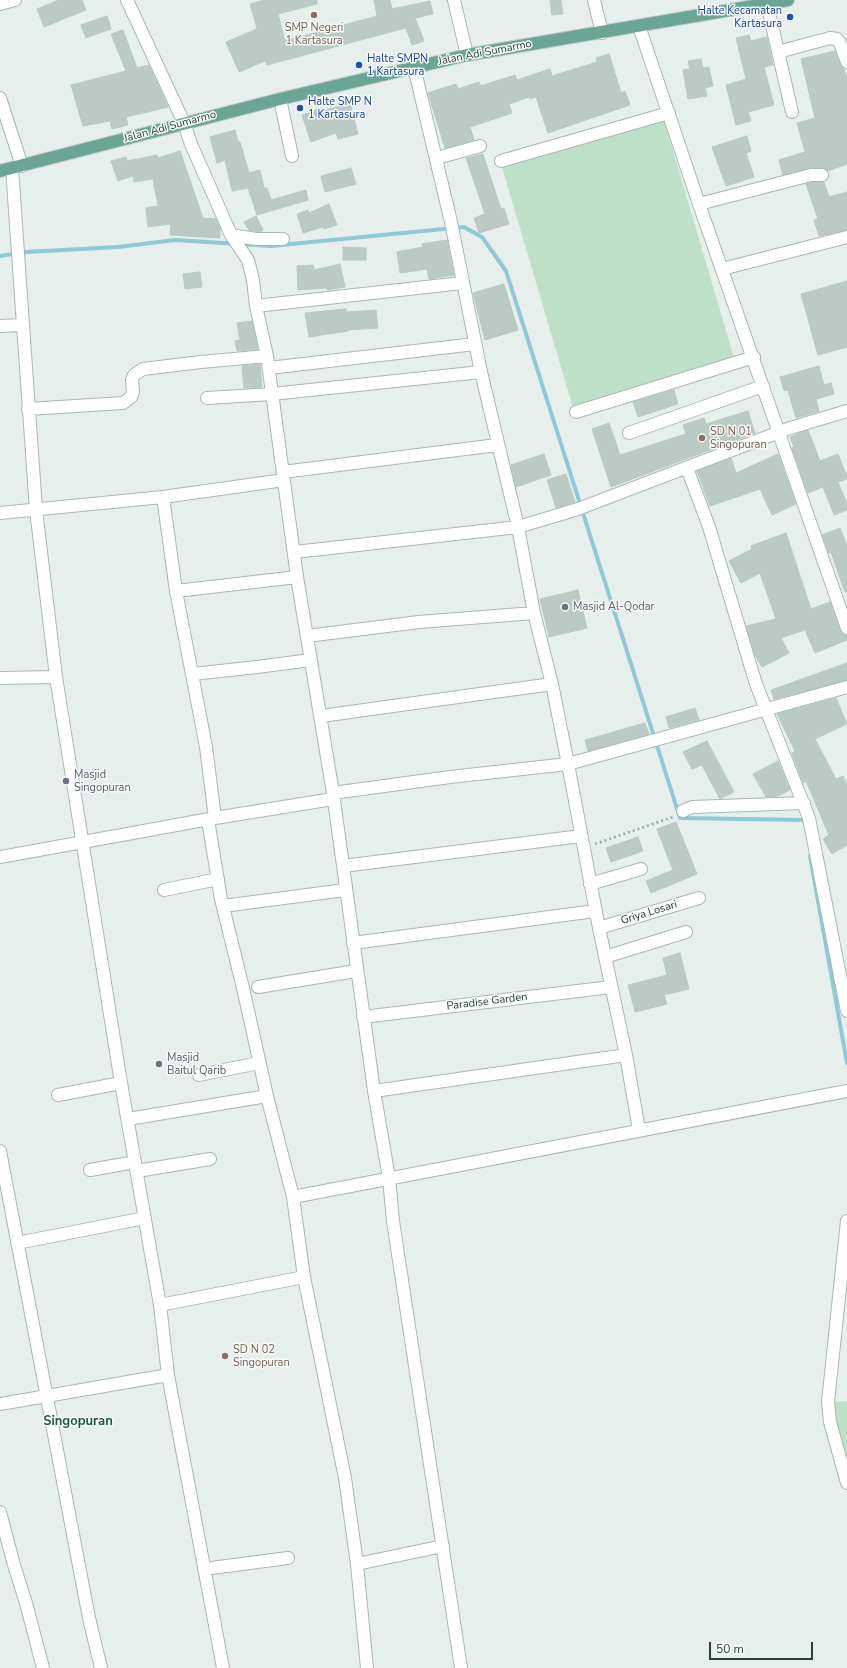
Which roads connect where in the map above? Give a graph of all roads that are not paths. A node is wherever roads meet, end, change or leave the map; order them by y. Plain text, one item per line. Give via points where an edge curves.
1 (15, 0) edge
2 (127, 0) edge
3 (454, 0) edge
4 (594, 0) edge
5 (788, 0) edge
6 (759, 3) edge
7 (0, 4) edge
8 (639, 26) junction
9 (602, 33) junction
10 (778, 52) junction
11 (467, 55) junction
12 (847, 62) edge
13 (414, 67) junction
14 (0, 98) edge
15 (280, 99) junction
16 (669, 112) junction
17 (792, 112) dead end
18 (184, 123) junction
19 (480, 146) dead end
20 (292, 156) dead end
21 (437, 158) junction
22 (501, 161) dead end
23 (17, 167) junction
24 (0, 171) edge
25 (822, 175) dead end
26 (699, 204) junction
27 (847, 237) edge
28 (283, 239) dead end
29 (236, 241) junction
30 (722, 269) junction
31 (462, 283) junction
32 (256, 306) junction
33 (22, 325) junction
34 (0, 326) edge
35 (475, 344) junction
36 (267, 356) junction
37 (754, 357) junction
38 (269, 368) junction
39 (481, 372) junction
40 (763, 386) junction
41 (272, 394) junction
42 (207, 398) dead end
43 (28, 409) junction
44 (847, 411) edge
45 (576, 412) dead end
46 (629, 433) dead end
47 (779, 433) junction
48 (497, 445) junction
49 (687, 468) junction
50 (283, 476) junction
51 (163, 497) junction
52 (36, 510) junction
53 (0, 513) edge
54 (518, 526) junction
55 (295, 552) junction
56 (297, 577) junction
57 (176, 591) junction
58 (534, 613) junction
59 (847, 628) edge
60 (307, 636) junction
61 (311, 660) junction
62 (193, 674) junction
63 (56, 677) junction
64 (0, 678) edge
65 (552, 684) junction
66 (847, 687) edge
67 (766, 710) junction
68 (321, 716) junction
69 (568, 764) junction
70 (333, 796) junction
71 (804, 803) junction
72 (678, 814) road end
73 (212, 819) junction
74 (582, 842) junction
75 (82, 843) junction
76 (0, 857) edge
77 (343, 866) junction
78 (641, 869) dead end
79 (218, 879) junction
80 (590, 884) junction
81 (164, 890) dead end
82 (345, 890) junction
83 (699, 898) dead end
84 (223, 906) junction
85 (595, 911) junction
86 (599, 928) junction
87 (686, 932) dead end
88 (353, 943) junction
89 (605, 957) junction
90 (356, 971) junction
91 (258, 987) dead end
92 (611, 987) junction
93 (847, 1011) edge
94 (363, 1017) junction
95 (626, 1055) junction
96 (259, 1063) junction
97 (199, 1075) dead end
98 (121, 1083) junction
99 (847, 1090) edge
100 (374, 1091) junction
101 (58, 1095) dead end
102 (267, 1096) junction
103 (128, 1119) junction
104 (639, 1130) junction
105 (0, 1151) edge
106 (210, 1159) dead end
107 (136, 1166) junction
108 (90, 1170) dead end
109 (2, 1175) edge
110 (389, 1178) junction
111 (293, 1197) junction
112 (145, 1218) junction
113 (847, 1221) edge
114 (17, 1242) junction
115 (304, 1277) junction
116 (160, 1306) junction
117 (168, 1375) junction
118 (46, 1396) junction
119 (0, 1404) edge
120 (847, 1483) edge
121 (0, 1512) edge
122 (443, 1546) junction
123 (288, 1558) dead end
124 (357, 1564) junction
125 (204, 1569) junction
126 (43, 1668) edge
127 (101, 1668) edge
128 (223, 1668) edge
129 (367, 1668) edge
130 (461, 1668) edge

1 - 7 street
2 - 18 street
3 - 11 street
4 - 9 street
5 - 6 main road, Jalan Adi Sumarmo
6 - 8 main road, Jalan Adi Sumarmo
6 - 10 street
8 - 9 main road, Jalan Adi Sumarmo
8 - 16 street
9 - 11 main road, Jalan Adi Sumarmo
10 - 12 street via 830,38 837,39
10 - 17 street
11 - 13 main road, Jalan Adi Sumarmo
13 - 15 main road, Jalan Adi Sumarmo
13 - 21 street
14 - 23 street
15 - 18 main road, Jalan Adi Sumarmo
15 - 20 street
16 - 22 street
16 - 26 street
18 - 23 main road, Jalan Adi Sumarmo
18 - 29 street via 191,144
19 - 21 street
21 - 31 street
23 - 24 main road, Jalan Adi Sumarmo
23 - 33 street
25 - 26 street via 811,175
26 - 30 street
27 - 30 street
28 - 29 street
29 - 32 street via 248,260
30 - 37 street
31 - 32 street
31 - 35 street
32 - 36 street
33 - 34 street
33 - 43 street
35 - 38 street
35 - 39 street
36 - 38 street
36 - 43 street via 143,369 134,375 133,392 123,403
37 - 40 street
37 - 45 street
38 - 41 street
39 - 41 street
39 - 48 street
40 - 46 street
40 - 47 street
41 - 42 street
41 - 50 street
43 - 52 street
44 - 47 street
47 - 49 street
47 - 59 street
48 - 50 street
48 - 54 street
49 - 54 street via 578,509
49 - 67 street via 709,527
50 - 51 street
50 - 55 street
51 - 52 street
51 - 57 street
52 - 53 street
52 - 63 street
54 - 55 street
54 - 58 street
55 - 56 street
56 - 57 street
56 - 60 street
57 - 62 street
58 - 60 street via 419,622
58 - 65 street
60 - 61 street
61 - 62 street
61 - 68 street
62 - 73 street via 206,746
63 - 64 street
63 - 75 street
65 - 68 street
65 - 69 street
66 - 67 street
67 - 69 street
67 - 71 street
68 - 70 street
69 - 70 street via 450,777
69 - 74 street
70 - 73 street
70 - 77 street
71 - 72 street via 692,807
71 - 93 street
73 - 75 street
73 - 79 street
74 - 77 street
74 - 80 street
75 - 76 street
75 - 98 street
77 - 82 street
78 - 80 street
79 - 81 street
79 - 84 street
80 - 85 street
82 - 84 street
82 - 88 street
83 - 86 street, Griya Losari
84 - 96 street
85 - 86 street
85 - 88 street
86 - 89 street
87 - 89 street
88 - 90 street
89 - 92 street
90 - 91 street
90 - 94 street
92 - 94 street, Paradise Garden
92 - 95 street
94 - 100 street
95 - 100 street
95 - 104 street
96 - 97 street
96 - 102 street
98 - 101 street
98 - 103 street
99 - 104 street
100 - 110 street
102 - 103 street
102 - 111 street
103 - 107 street
104 - 110 street
105 - 109 street
106 - 107 street
107 - 108 street
107 - 112 street
109 - 114 street
110 - 111 street
110 - 122 street via 393,1221
111 - 115 street
112 - 114 street
112 - 116 street
113 - 120 street via 828,1402 830,1422
114 - 118 street
115 - 116 street
115 - 124 street via 344,1470
116 - 117 street
117 - 118 street
117 - 125 street
118 - 119 street
118 - 127 street
121 - 126 street
122 - 124 street
122 - 130 street
123 - 125 street
124 - 129 street
125 - 128 street

